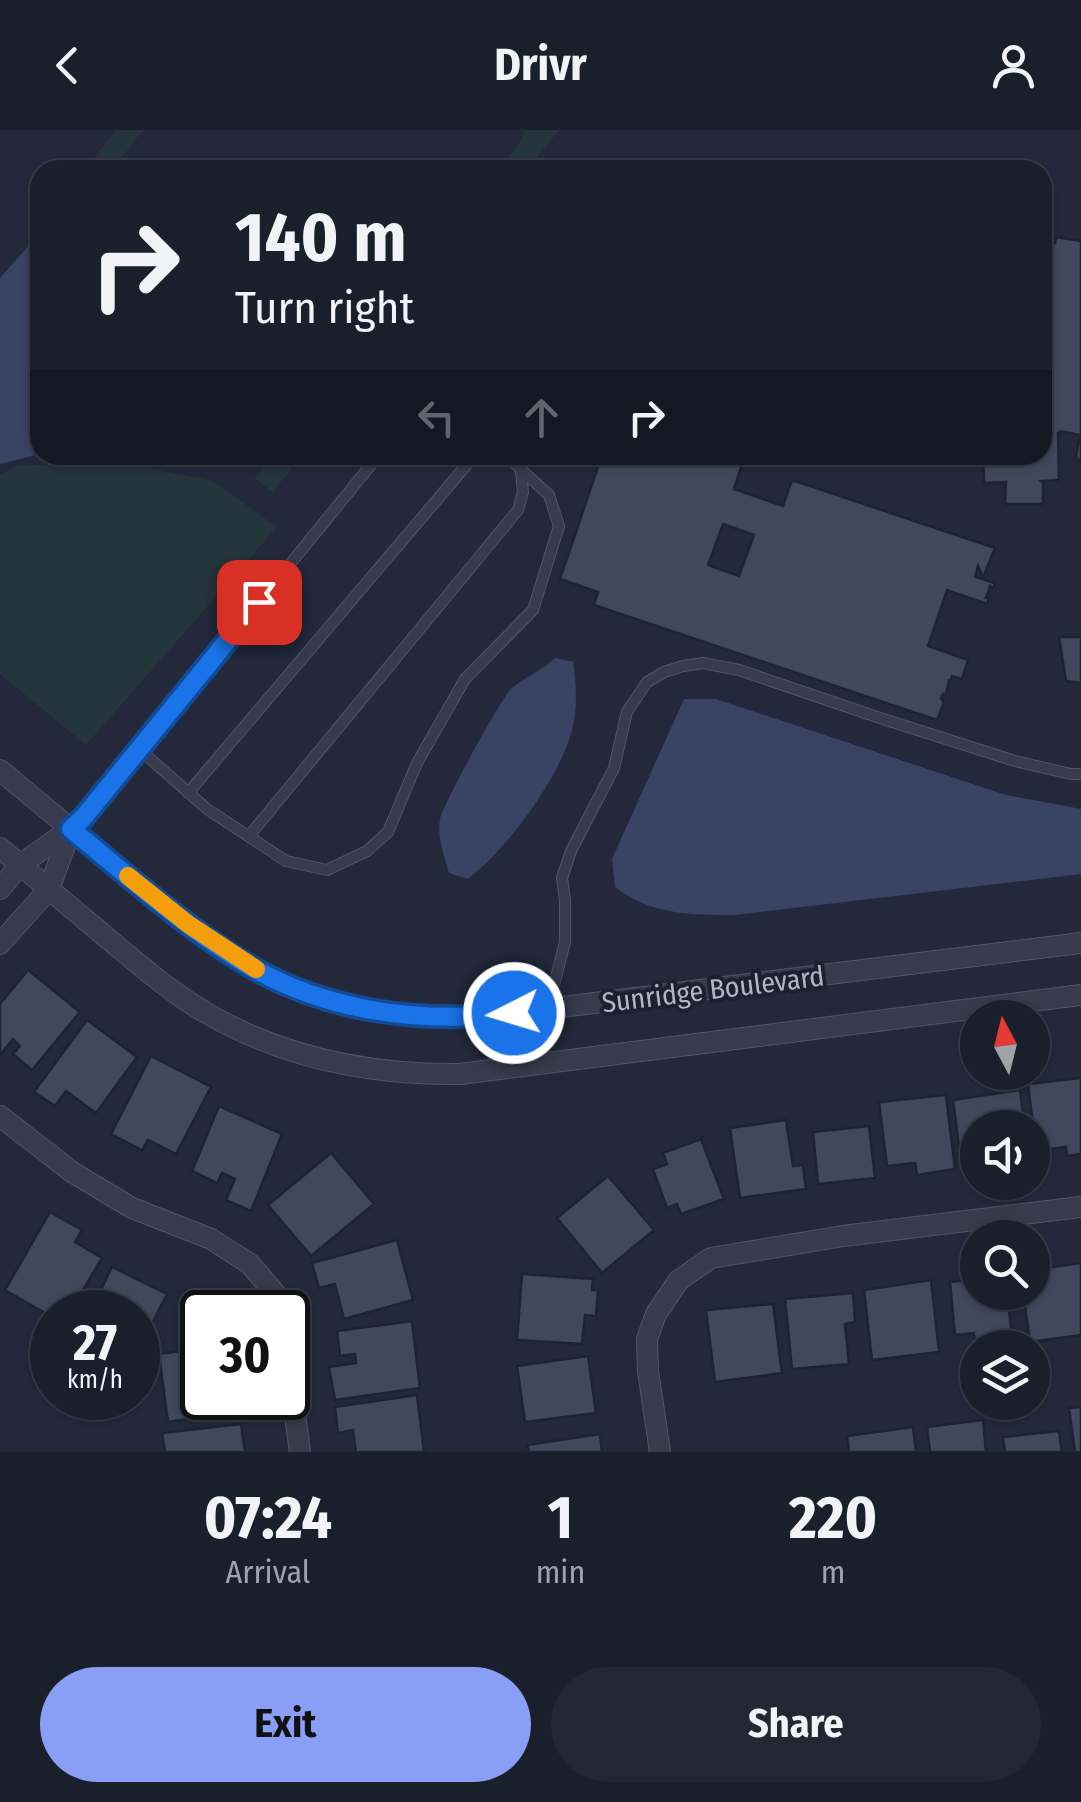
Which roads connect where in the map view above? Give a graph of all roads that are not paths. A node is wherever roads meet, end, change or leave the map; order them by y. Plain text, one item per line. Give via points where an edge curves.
1 (371, 465) edge
2 (467, 465) edge
3 (516, 465) edge
4 (521, 470) junction
5 (139, 750) junction
6 (0, 770) edge
7 (1081, 774) edge
8 (188, 793) junction
9 (71, 829) junction
10 (248, 836) junction
11 (0, 848) edge
12 (20, 866) junction
13 (0, 889) edge
14 (49, 890) junction
15 (1081, 943) edge
16 (0, 944) edge
17 (1081, 995) edge
18 (548, 1009) junction
19 (0, 1116) edge
20 (1081, 1207) edge
21 (271, 1290) edge
22 (296, 1420) edge
23 (300, 1452) edge
24 (660, 1452) edge

1 - 5 lane
2 - 8 lane
3 - 4 lane
4 - 10 lane via 518,510
4 - 10 lane via 549,495 559,526 533,610 465,679 417,763 388,832 367,851 327,870 286,861
5 - 8 lane
5 - 9 lane
6 - 9 street, Sunridge Boulevard
7 - 18 lane via 1015,761 739,670 702,663 664,672 647,682 627,712 614,768 570,851 562,878 565,942
8 - 10 lane
9 - 12 street
9 - 14 street
9 - 18 street, Sunridge Boulevard via 188,924 278,980 411,1017
11 - 12 street, Sunridge Boulevard
12 - 13 street
12 - 14 street, Sunridge Boulevard
14 - 16 street
14 - 17 street, Sunridge Boulevard via 210,1015 306,1056 394,1072 506,1069
15 - 18 street, Sunridge Boulevard
19 - 21 street via 132,1208 211,1239 250,1264
20 - 24 street via 711,1258 679,1280 648,1339
22 - 23 street

